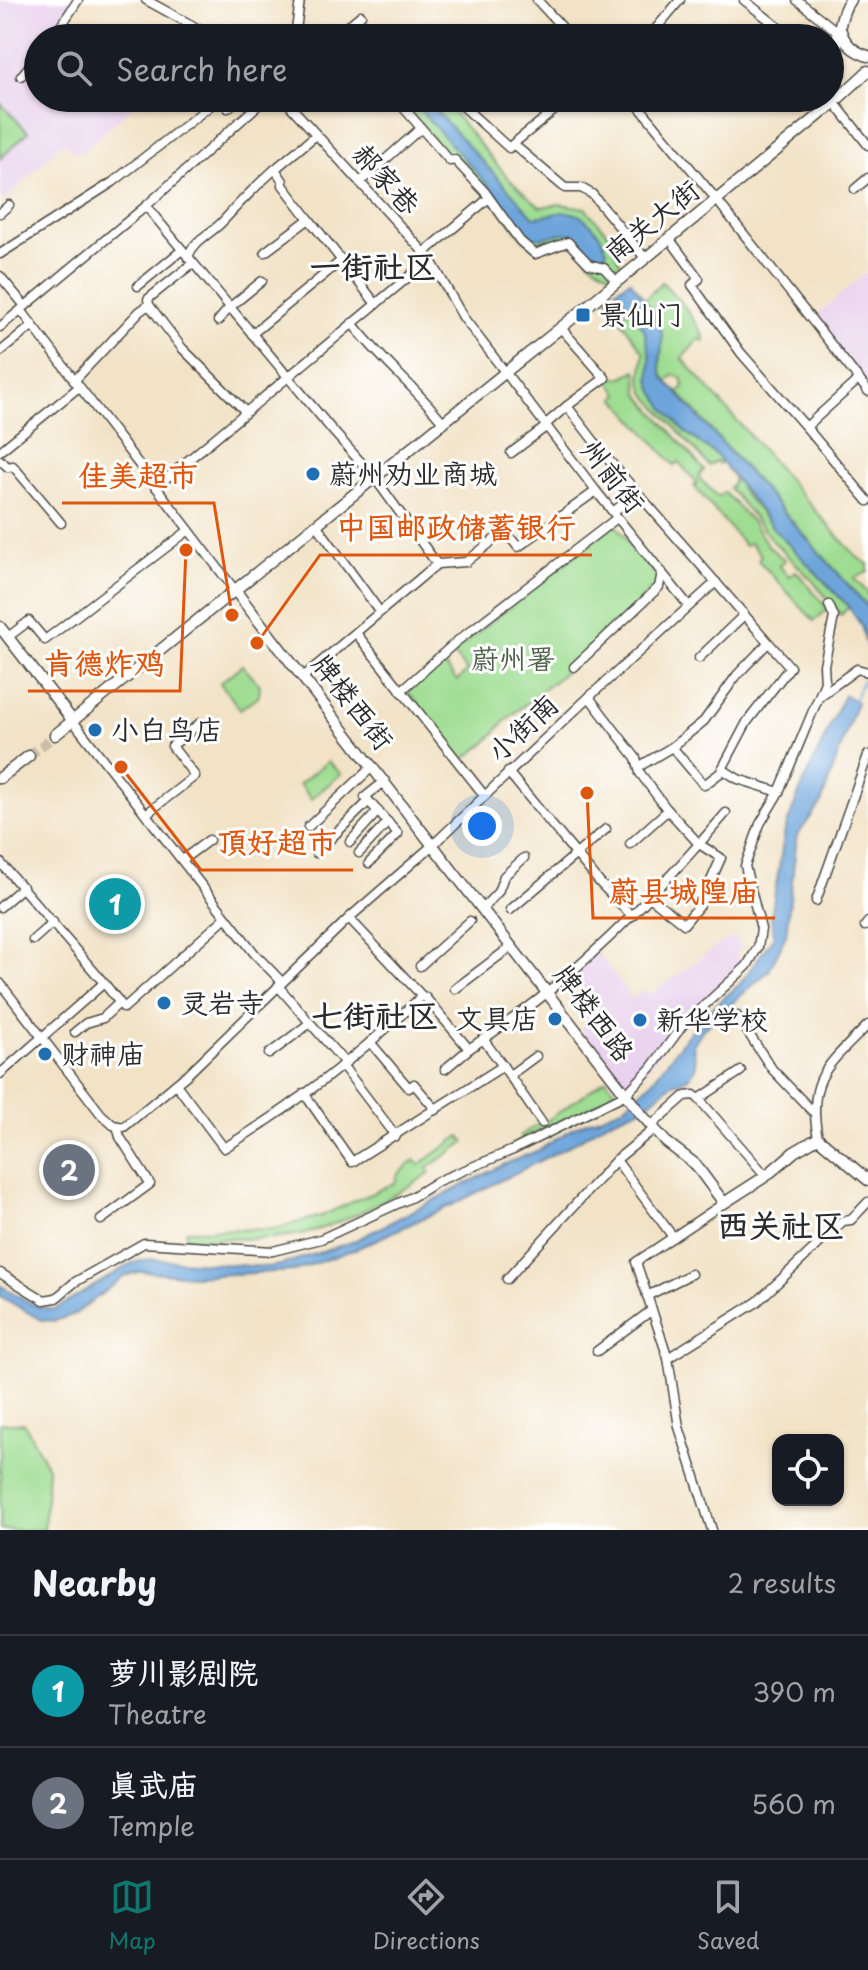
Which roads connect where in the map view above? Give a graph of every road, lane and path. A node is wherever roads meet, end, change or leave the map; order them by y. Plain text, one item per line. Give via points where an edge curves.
1 (78, 0) edge
2 (146, 0) edge
3 (300, 0) edge
4 (537, 0) edge
5 (680, 0) edge
6 (744, 0) edge
7 (797, 0) edge
8 (843, 0) edge
9 (850, 0) edge
10 (842, 12) junction
11 (361, 15) dead end
12 (62, 24) edge
13 (190, 24) edge
14 (297, 24) edge
15 (354, 24) edge
16 (559, 24) edge
17 (660, 24) edge
18 (774, 24) edge
19 (833, 24) edge
20 (841, 24) edge
21 (844, 37) edge
22 (868, 56) edge
23 (868, 71) edge
24 (24, 72) edge
25 (21, 76) dead end
26 (844, 93) edge
27 (202, 112) edge
28 (250, 112) edge
29 (295, 112) edge
30 (407, 112) edge
31 (469, 112) edge
32 (552, 112) edge
33 (644, 112) edge
34 (822, 112) edge
35 (837, 112) edge
36 (421, 128) junction
37 (316, 135) junction
38 (513, 144) junction
39 (868, 145) edge
40 (275, 169) junction
41 (868, 178) edge
42 (360, 182) junction
43 (855, 189) dead end
44 (489, 198) junction
45 (716, 199) junction
46 (9, 205) dead end
47 (146, 206) junction
48 (0, 213) edge
49 (309, 219) junction
50 (669, 238) junction
51 (265, 252) dead end
52 (0, 254) edge
53 (427, 256) junction
54 (187, 257) junction
55 (645, 258) junction
56 (342, 260) junction
57 (0, 276) edge
58 (262, 281) dead end
59 (616, 281) junction
60 (138, 286) dead end
61 (376, 304) junction
62 (149, 305) junction
63 (230, 307) junction
64 (23, 308) junction
65 (218, 321) dead end
66 (352, 323) junction
67 (32, 326) junction
68 (0, 327) edge
69 (560, 327) junction
70 (252, 334) junction
71 (0, 352) edge
72 (506, 371) junction
73 (287, 376) junction
74 (859, 379) junction
75 (76, 384) junction
76 (868, 391) edge
77 (567, 406) junction
78 (246, 412) junction
79 (443, 422) junction
80 (546, 425) junction
81 (806, 427) junction
82 (0, 451) edge
83 (511, 453) dead end
84 (0, 460) edge
85 (374, 477) junction
86 (156, 487) junction
87 (596, 491) junction
88 (637, 493) junction
89 (868, 501) edge
90 (615, 515) junction
91 (61, 523) dead end
92 (316, 524) junction
93 (189, 530) junction
94 (437, 564) junction
95 (662, 572) junction
96 (716, 582) junction
97 (234, 589) junction
98 (688, 605) junction
99 (829, 605) dead end
100 (380, 612) junction
101 (744, 615) junction
102 (0, 627) edge
103 (356, 633) junction
104 (8, 637) junction
105 (768, 643) junction
106 (699, 658) dead end
107 (574, 667) dead end
108 (868, 672) edge
109 (303, 677) junction
110 (401, 691) junction
111 (589, 697) junction
112 (819, 697) junction
113 (73, 721) junction
114 (200, 723) dead end
115 (55, 735) tunnel mouth
116 (672, 747) junction
117 (868, 755) edge
118 (29, 756) tunnel mouth
119 (373, 766) junction
120 (640, 766) junction
121 (722, 769) junction
122 (508, 772) junction
123 (0, 778) edge
124 (385, 781) junction
125 (779, 792) junction
126 (484, 795) junction
127 (369, 801) junction
128 (668, 810) junction
129 (378, 811) junction
130 (726, 813) dead end
131 (146, 814) junction
132 (388, 822) junction
133 (308, 827) dead end
134 (606, 829) dead end
135 (209, 840) dead end
136 (350, 842) dead end
137 (434, 844) junction
138 (630, 844) dead end
139 (699, 844) junction
140 (316, 853) dead end
141 (359, 853) dead end
142 (579, 854) junction
143 (524, 858) dead end
144 (182, 860) junction
145 (0, 862) edge
146 (369, 863) dead end
147 (23, 887) junction
148 (650, 897) junction
149 (816, 901) dead end
150 (0, 907) edge
151 (510, 910) dead end
152 (479, 913) junction
153 (632, 916) junction
154 (226, 917) junction
155 (349, 918) junction
156 (53, 922) junction
157 (33, 940) dead end
158 (512, 946) junction
159 (420, 966) dead end
160 (0, 983) edge
161 (104, 983) junction
162 (280, 984) junction
163 (455, 989) dead end
164 (548, 992) junction
165 (422, 996) junction
166 (119, 1003) junction
167 (737, 1016) dead end
168 (310, 1023) junction
169 (868, 1025) edge
170 (75, 1032) dead end
171 (41, 1036) junction
172 (483, 1039) junction
173 (370, 1042) junction
174 (469, 1049) junction
175 (269, 1054) dead end
176 (536, 1056) dead end
177 (343, 1064) junction
178 (503, 1066) junction
179 (445, 1069) dead end
180 (741, 1071) dead end
181 (0, 1074) edge
182 (510, 1075) junction
183 (176, 1084) junction
184 (304, 1093) junction
185 (626, 1095) junction
186 (699, 1099) junction
187 (436, 1110) junction
188 (812, 1111) junction
189 (542, 1123) dead end
190 (117, 1126) junction
191 (652, 1127) junction
192 (396, 1136) junction
193 (818, 1138) junction
194 (616, 1160) junction
195 (766, 1176) junction
196 (868, 1180) edge
197 (868, 1202) edge
198 (724, 1203) junction
199 (101, 1220) dead end
200 (673, 1237) junction
201 (0, 1273) edge
202 (691, 1274) dead end
203 (507, 1279) dead end
204 (647, 1296) junction
205 (652, 1310) junction
206 (597, 1351) dead end
207 (668, 1358) junction
208 (712, 1530) edge

1 - 12 street
2 - 13 street
3 - 14 street
4 - 16 street
5 - 17 street
6 - 18 street
7 - 19 street
8 - 10 main road
9 - 10 main road
10 - 20 main road
11 - 15 street
21 - 22 main road
23 - 26 main road, 南关大街
24 - 25 street
27 - 52 street via 113,182
28 - 47 street
29 - 37 street, 郝家巷
30 - 36 street
31 - 38 street via 509,148
32 - 38 street
33 - 45 street
34 - 45 main road, 南关大街
35 - 39 street
36 - 42 street
36 - 44 street
37 - 40 street
37 - 42 street, 郝家巷
38 - 55 street via 565,188 592,194
40 - 49 street
40 - 54 street
41 - 43 street
42 - 53 street, 郝家巷
44 - 53 street
44 - 59 street via 535,254 568,242
45 - 50 main road, 南关大街
45 - 74 street
46 - 48 street
47 - 54 street
47 - 64 street
49 - 51 street
49 - 56 street
50 - 55 main road, 南关大街
50 - 81 street via 699,279 692,285 716,319
53 - 61 street
53 - 72 street, 郝家巷 via 463,317
54 - 60 street
54 - 62 street via 148,299
54 - 63 street
55 - 59 main road, 南关大街
56 - 61 street
56 - 70 street
57 - 64 street
58 - 63 street
59 - 69 main road, 南关大街
61 - 66 street
62 - 75 street
62 - 78 street via 182,348
63 - 65 street
63 - 70 street
64 - 67 street
64 - 68 street
66 - 73 street
66 - 79 street
67 - 71 street
67 - 75 street
69 - 72 main road, 南关大街
69 - 77 street via 605,378
70 - 73 street
72 - 79 main road, 南关大街
72 - 80 street, 州前街
73 - 78 street
73 - 85 street
74 - 76 street
74 - 81 street
75 - 82 street
75 - 86 street
77 - 80 street
77 - 88 street
78 - 86 street
79 - 85 main road, 南关大街
80 - 83 street
80 - 87 street, 州前街
81 - 89 street
84 - 91 street via 13,466
85 - 92 main road, 南关大街
85 - 94 street
86 - 93 street
87 - 90 street, 州前街
87 - 94 street via 518,547 505,531 466,562
88 - 90 street
88 - 96 street
90 - 95 street, 州前街
90 - 110 street
92 - 97 main road, 南关大街
92 - 100 street
93 - 97 street
93 - 104 street via 45,640 29,621
94 - 100 street
95 - 98 street, 州前街
95 - 107 street via 659,587
96 - 98 street, 小街南
96 - 101 street
97 - 109 main road, 牌楼西街
97 - 113 main road, 南关大街
98 - 111 street, 小街南
99 - 112 street via 834,617
100 - 103 street
101 - 105 street
101 - 106 street
102 - 104 main road
103 - 109 street
103 - 110 street
104 - 113 main road
105 - 116 street via 704,721
105 - 121 street via 790,667 747,722
108 - 112 street via 857,669
109 - 119 main road, 牌楼西街
110 - 126 street
111 - 120 street
111 - 122 street, 小街南
112 - 125 street
113 - 115 main road, 南关大街
113 - 131 street
114 - 131 street via 172,746 195,776
116 - 120 street
116 - 121 street via 704,785
117 - 149 street
118 - 123 main road
119 - 124 main road, 牌楼西街
119 - 133 street
120 - 128 street
121 - 125 street
122 - 126 street, 小街南
122 - 142 street
124 - 127 street via 365,797
124 - 137 main road, 牌楼西街
125 - 185 street via 745,866 761,929 758,947 747,966 682,1026
126 - 137 street, 小街南
127 - 129 street
127 - 140 street
128 - 138 street
128 - 139 street
129 - 132 street
129 - 136 street
130 - 139 street
131 - 144 street
132 - 141 street
132 - 146 street via 398,834
134 - 142 street
135 - 144 street
137 - 152 main road, 牌楼西路
137 - 155 street, 小街南
139 - 148 street
139 - 148 street via 721,858 688,920 684,924
142 - 151 street
142 - 153 street
143 - 152 street via 504,876
144 - 154 street
145 - 147 street
147 - 150 street
147 - 156 street
148 - 153 street
152 - 158 main road, 牌楼西路
152 - 159 street
153 - 164 street
154 - 162 street
154 - 166 street via 124,1008
155 - 162 street, 小街南
155 - 165 street
156 - 157 street
156 - 161 street
158 - 163 street
158 - 164 main road, 牌楼西路
160 - 171 street
161 - 166 street
161 - 171 street
162 - 168 street
162 - 183 street, 小街南
164 - 172 street
164 - 185 main road, 牌楼西路
165 - 173 street
165 - 174 street
166 - 170 street
167 - 188 street via 772,1069
168 - 175 street
168 - 177 street
169 - 188 street via 824,1069
171 - 181 street
171 - 190 street via 101,1114
172 - 174 street
172 - 178 street
173 - 177 street
173 - 187 street via 409,1088 414,1084
174 - 179 street
176 - 182 street
177 - 184 street
177 - 192 street
178 - 182 street
178 - 187 street
180 - 186 street
182 - 189 street
183 - 184 street via 224,1148 271,1121
183 - 190 street, 小街南 via 124,1127
184 - 192 street via 352,1162
185 - 191 main road, 牌楼西路
185 - 201 street via 321,1239 273,1251 144,1243 56,1298 44,1300
186 - 191 street via 685,1096
186 - 195 street
187 - 192 street
188 - 193 street
190 - 199 street via 150,1184
191 - 194 street
191 - 198 main road, 牌楼西路 via 695,1164
193 - 195 main road
193 - 196 main road
194 - 200 street
194 - 203 street
195 - 198 main road
197 - 207 street via 757,1302
198 - 200 street
200 - 204 street via 636,1262
202 - 204 street
204 - 205 street
205 - 206 street
205 - 207 street
207 - 208 street via 679,1427

